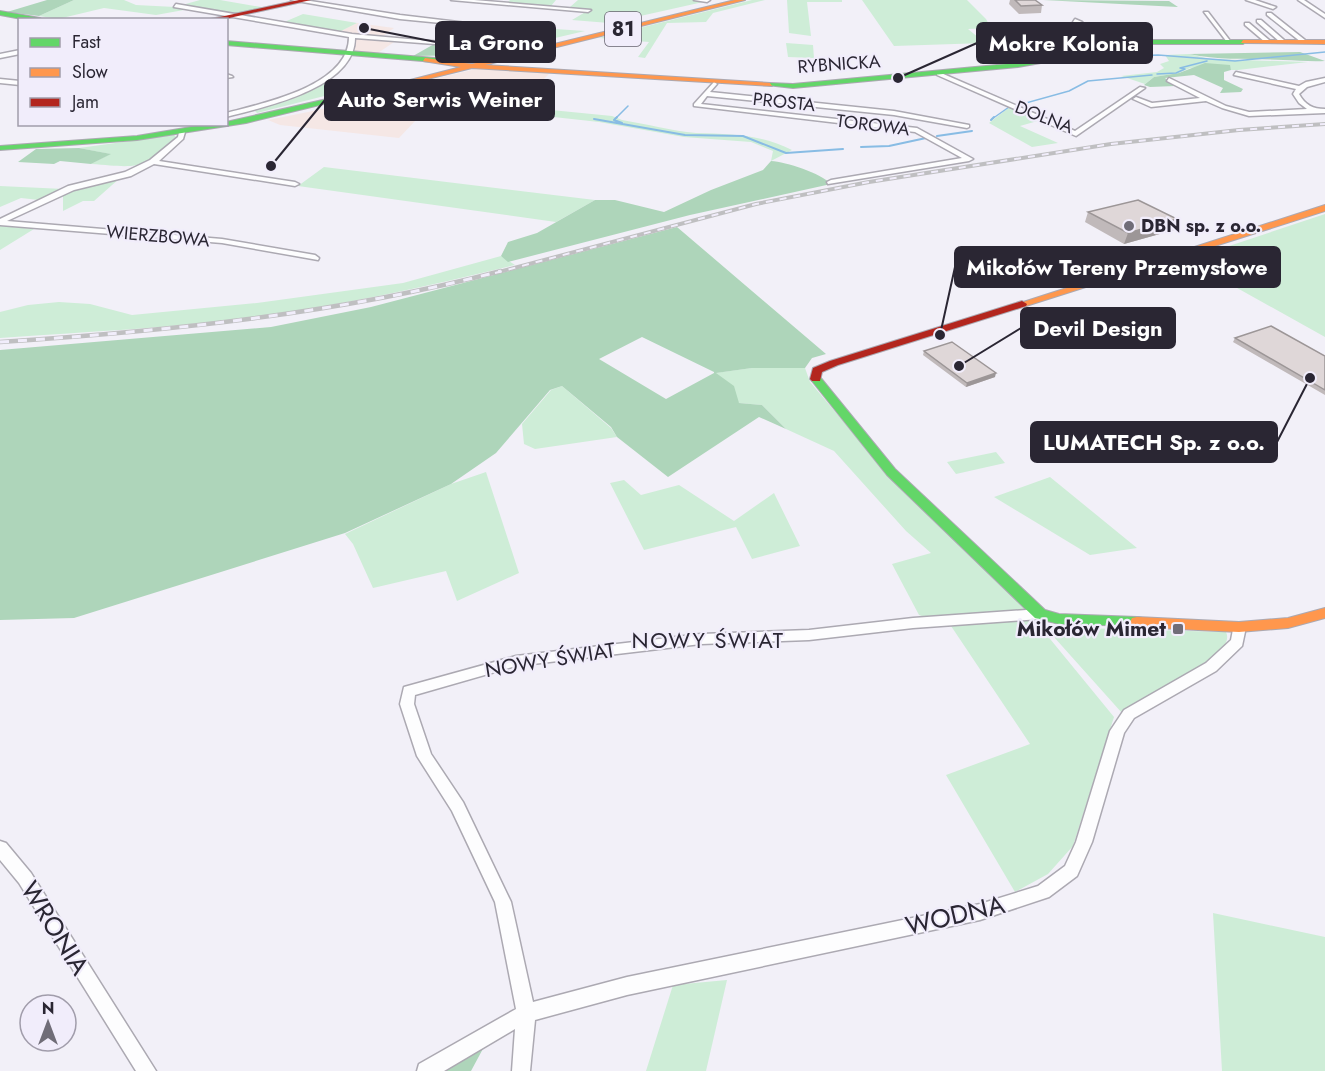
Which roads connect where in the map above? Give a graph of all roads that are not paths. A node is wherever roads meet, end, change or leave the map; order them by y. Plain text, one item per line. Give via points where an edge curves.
1 (301, 0) edge
2 (454, 0) edge
3 (697, 0) edge
4 (707, 0) edge
5 (729, 0) edge
6 (742, 0) edge
7 (1249, 0) edge
8 (1301, 0) edge
9 (176, 6) dead end
10 (1273, 7) dead end
11 (588, 10) dead end
12 (0, 13) edge
13 (1206, 13) dead end
14 (1269, 14) dead end
15 (234, 15) junction
16 (1325, 16) edge
17 (29, 18) edge
18 (219, 18) edge
19 (1075, 21) dead end
20 (1259, 21) dead end
21 (472, 24) dead end
22 (1247, 24) dead end
23 (352, 36) junction
24 (1229, 41) junction
25 (1267, 41) junction
26 (1282, 41) junction
27 (1303, 41) junction
28 (1325, 42) edge
29 (228, 43) edge
30 (461, 44) dead end
31 (1112, 48) junction
32 (18, 52) edge
33 (348, 53) junction
34 (0, 56) edge
35 (505, 61) junction
36 (470, 63) junction
37 (433, 64) junction
38 (532, 69) junction
39 (939, 74) junction
40 (1236, 74) dead end
41 (1169, 80) dead end
42 (1325, 80) edge
43 (0, 81) edge
44 (18, 83) edge
45 (1142, 88) dead end
46 (711, 89) junction
47 (1298, 92) junction
48 (1136, 99) dead end
49 (1205, 99) junction
50 (1313, 111) junction
51 (1325, 111) edge
52 (228, 115) edge
53 (228, 121) edge
54 (228, 123) edge
55 (191, 126) edge
56 (214, 126) edge
57 (967, 126) dead end
58 (182, 132) junction
59 (0, 146) edge
60 (153, 162) junction
61 (831, 182) dead end
62 (296, 184) dead end
63 (1325, 208) edge
64 (0, 223) edge
65 (315, 258) dead end
66 (1325, 613) edge
67 (1040, 614) junction
68 (1239, 627) junction
69 (0, 848) edge
70 (526, 1014) junction
71 (147, 1071) edge
72 (426, 1071) edge
73 (521, 1071) edge

1 - 15 street
1 - 21 street via 400,17
2 - 11 street
3 - 4 street
5 - 36 street, 81
6 - 35 street, 81
7 - 10 street
8 - 16 street
9 - 15 street
12 - 17 street
13 - 24 street
14 - 27 street
15 - 18 street
15 - 23 street
19 - 31 street
20 - 26 street
22 - 25 street
23 - 30 street
23 - 33 street
24 - 25 street, RYBNICKA
24 - 31 street, RYBNICKA via 1162,41
25 - 26 street, RYBNICKA
26 - 27 street, RYBNICKA
27 - 28 street, RYBNICKA
29 - 33 street
31 - 39 street, RYBNICKA
32 - 34 street
33 - 37 street
33 - 52 street via 332,76 311,89
35 - 36 street, 81
35 - 38 street, RYBNICKA
36 - 37 street
36 - 38 street, RYBNICKA
36 - 54 street, 81 via 287,112
37 - 53 street via 279,110
38 - 46 street, RYBNICKA
39 - 45 street, DOLNA via 1076,134
39 - 46 street, RYBNICKA
40 - 47 street
41 - 49 street
42 - 47 street via 1306,84
43 - 44 street
46 - 57 street, PROSTA
46 - 61 street, TOROWA via 696,105 918,130 969,159
47 - 50 street via 1302,103
48 - 49 street via 1151,105
49 - 50 street via 1249,114
50 - 51 street
55 - 59 street, 81
56 - 58 street, 81
58 - 59 street, 81 via 112,141
58 - 60 street via 182,138
60 - 62 street
60 - 64 street via 128,174 71,188
63 - 67 street via 822,367 815,373 819,385 891,472
64 - 65 street, WIERZBOWA via 222,241
66 - 68 street, NOWY ŚWIAT via 1288,623
67 - 68 street, NOWY ŚWIAT via 1059,619
67 - 70 street, NOWY ŚWIAT via 809,635 701,639 516,661 409,691 406,704 424,756 458,807 503,902
68 - 70 street, WODNA via 1237,642 1211,667 1129,714 1117,731 1084,842 1071,871 1043,892 980,912 627,986
69 - 71 street, WRONIA via 25,878
70 - 72 street, WODNA
70 - 73 street

